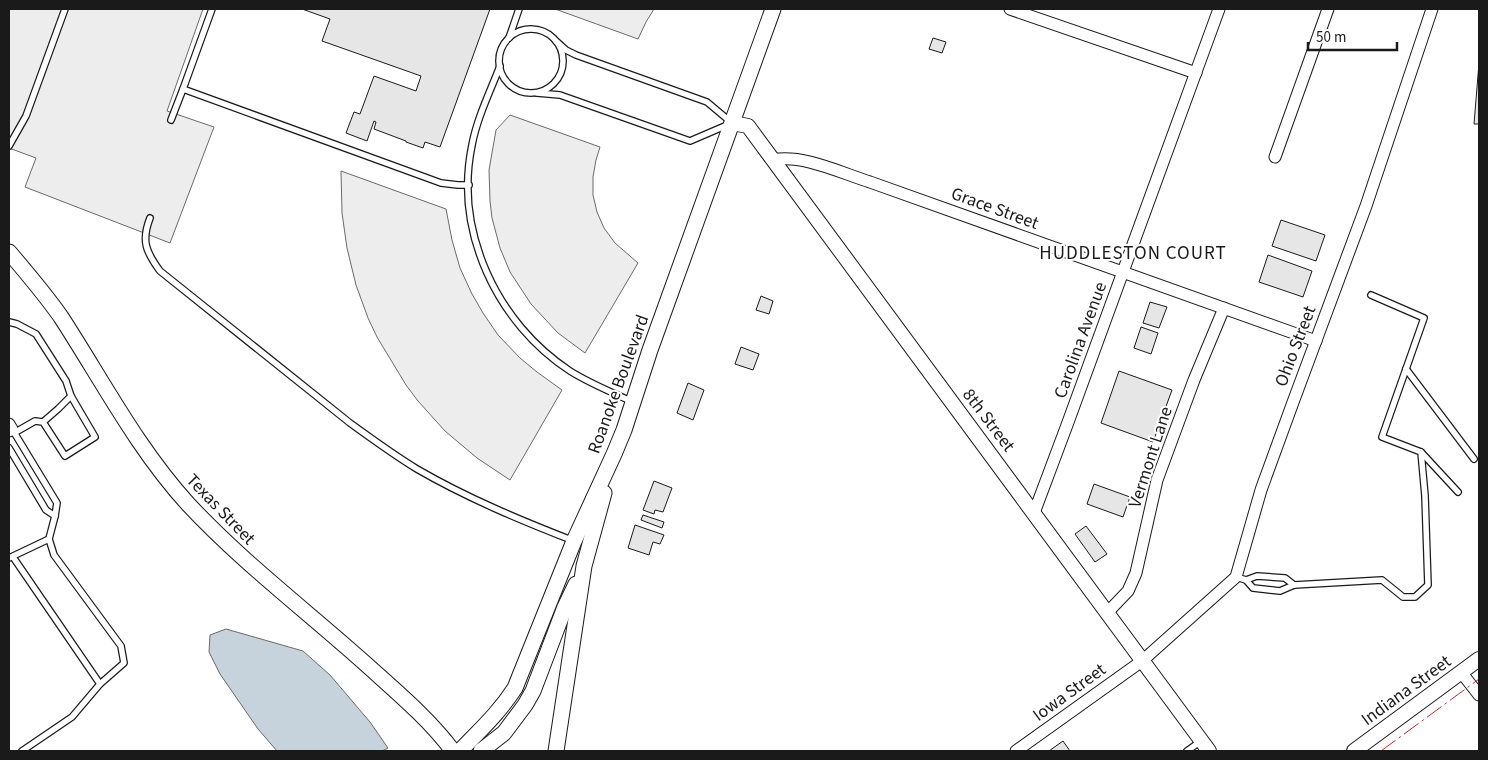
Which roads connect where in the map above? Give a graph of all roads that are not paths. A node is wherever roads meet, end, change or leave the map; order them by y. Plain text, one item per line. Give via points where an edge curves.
1 (65, 9) edge
2 (212, 9) edge
3 (519, 9) edge
4 (773, 9) edge
5 (1010, 9) edge
6 (1219, 9) edge
7 (1328, 9) edge
8 (1432, 9) edge
9 (509, 38) junction
10 (556, 42) junction
11 (500, 66) junction
12 (1196, 73) junction
13 (183, 89) junction
14 (538, 93) junction
15 (171, 120) dead end
16 (732, 124) junction
17 (9, 146) edge
18 (1275, 157) dead end
19 (773, 160) junction
20 (469, 185) junction
21 (150, 218) dead end
22 (9, 252) edge
23 (1123, 273) junction
24 (1371, 295) dead end
25 (1224, 308) junction
26 (9, 322) edge
27 (1316, 341) junction
28 (1406, 369) junction
29 (71, 396) junction
30 (633, 402) junction
31 (43, 422) junction
32 (11, 430) edge
33 (9, 448) edge
34 (1421, 452) junction
35 (614, 454) junction
36 (1474, 459) dead end
37 (1458, 492) dead end
38 (1034, 513) junction
39 (55, 516) junction
40 (49, 540) junction
41 (574, 541) junction
42 (589, 548) junction
43 (11, 558) edge
44 (584, 566) junction
45 (1241, 579) junction
46 (1294, 585) junction
47 (1107, 613) junction
48 (1479, 659) edge
49 (1142, 661) junction
50 (1462, 672) junction
51 (100, 684) junction
52 (1479, 695) edge
53 (1205, 746) edge
54 (22, 751) edge
55 (453, 751) edge
56 (460, 751) edge
57 (481, 751) edge
58 (556, 751) edge
59 (1016, 751) edge
60 (1186, 751) edge
61 (1354, 751) edge

1 - 17 lane via 26,116
2 - 13 lane
3 - 9 lane
4 - 16 main road, Roanoke Boulevard
5 - 12 street
6 - 12 street, Carolina Avenue
7 - 18 street
8 - 27 street, Ohio Street via 1366,206
9 - 10 lane via 518,32 538,30
9 - 11 lane via 503,46
10 - 14 lane via 562,51 561,72 556,82
10 - 16 lane via 576,54 707,102
11 - 14 lane via 506,80 517,90
11 - 20 lane via 474,134
12 - 23 street, Carolina Avenue
13 - 15 lane
13 - 20 lane via 441,183
14 - 16 lane via 560,95 690,141
16 - 19 street, 8th Street via 748,126
16 - 30 main road, Roanoke Boulevard
19 - 23 street, Grace Street via 802,160
19 - 38 street, 8th Street
20 - 30 lane via 472,224 481,259 499,297 516,322 570,370
21 - 41 lane via 144,237 160,271 350,423 416,468 454,489
22 - 55 main road, Texas Street via 51,304 146,452 187,502 237,553 411,704
23 - 25 street, Grace Street
23 - 38 street, Carolina Avenue
24 - 28 lane via 1424,318
25 - 27 street, Grace Street
25 - 47 street, Vermont Lane via 1157,480 1136,573 1128,591
26 - 29 lane via 36,334 66,381
27 - 45 street, Ohio Street via 1261,490
28 - 34 lane via 1382,436
28 - 36 lane
29 - 31 lane
29 - 31 lane via 95,438 65,456
30 - 35 main road, Roanoke Boulevard
31 - 32 lane via 35,420
32 - 39 lane via 57,503
33 - 39 lane via 46,510
34 - 37 lane
34 - 46 lane via 1426,496 1428,585 1415,597 1403,597 1382,580
35 - 41 main road, Roanoke Boulevard
35 - 42 main road
38 - 47 street, 8th Street
39 - 40 lane
40 - 43 lane
40 - 51 lane via 54,555 121,646 124,663
41 - 42 lane
41 - 56 main road, Roanoke Boulevard via 515,688 494,718
42 - 44 main road
43 - 51 lane
44 - 57 main road via 533,691 504,733
44 - 58 main road
45 - 46 lane via 1257,576 1285,578
45 - 46 lane via 1253,588 1280,591
45 - 49 street
47 - 49 street, 8th Street
48 - 50 street, Indiana Street
49 - 53 street, 8th Street
49 - 59 street, Iowa Street
50 - 52 street
50 - 61 street, Indiana Street
51 - 54 lane via 72,717
53 - 60 lane

